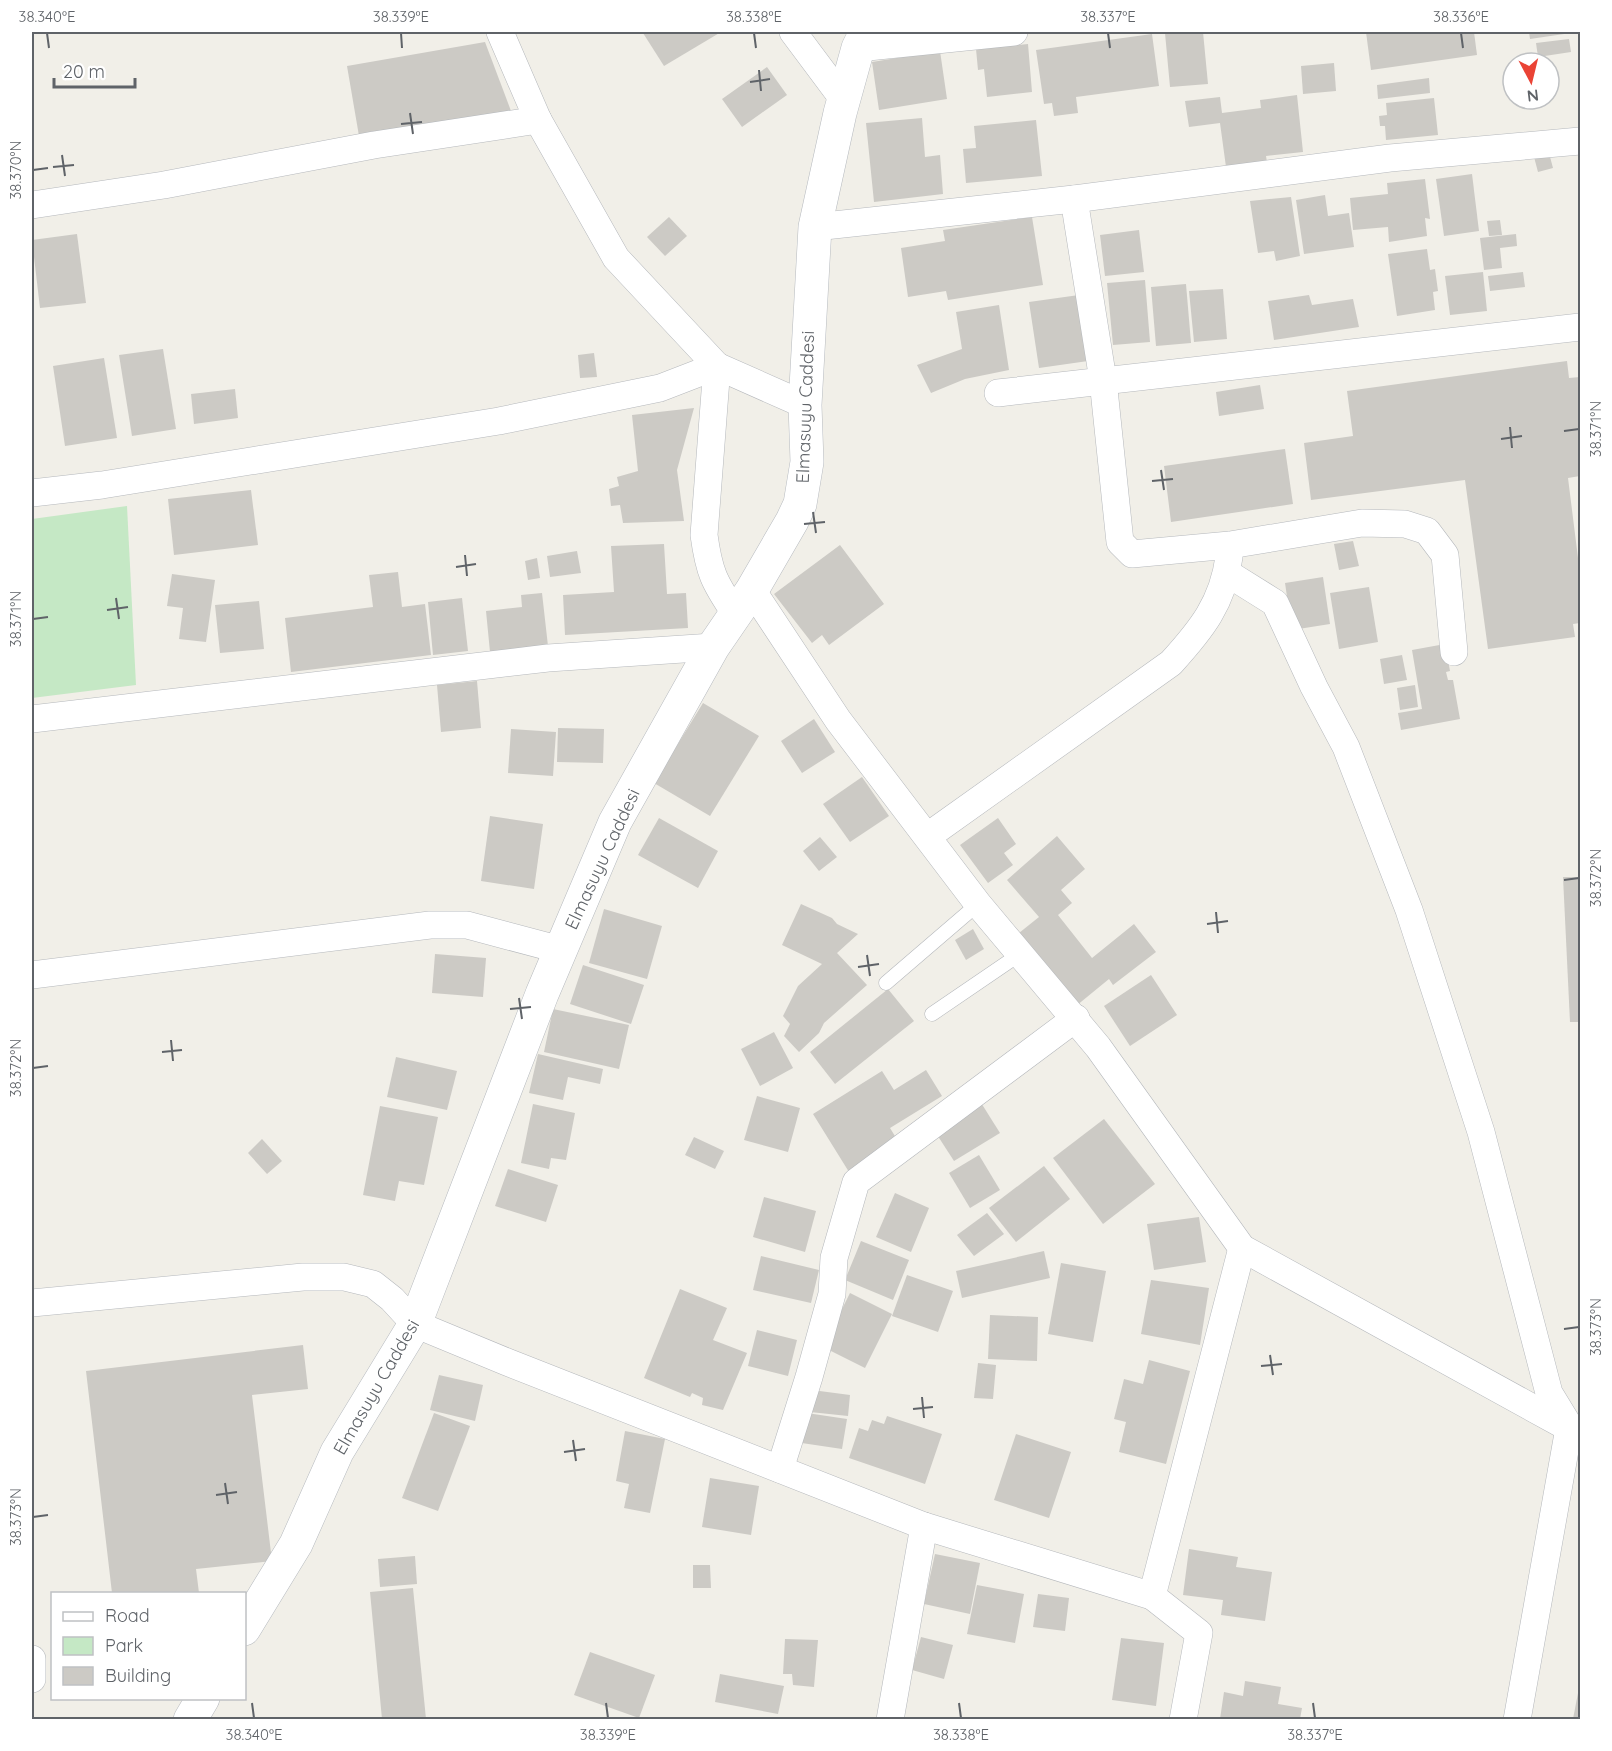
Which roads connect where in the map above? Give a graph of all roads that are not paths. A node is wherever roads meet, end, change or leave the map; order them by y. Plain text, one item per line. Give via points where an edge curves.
1 (500, 32) edge
2 (793, 32) edge
3 (1014, 32) edge
4 (862, 40) edge
5 (843, 99) junction
6 (538, 120) junction
7 (1581, 141) edge
8 (1074, 200) junction
9 (32, 205) edge
10 (814, 227) junction
11 (1581, 327) edge
12 (717, 366) junction
13 (1103, 380) junction
14 (998, 393) dead end
15 (805, 405) junction
16 (32, 493) edge
17 (1230, 544) junction
18 (1227, 573) junction
19 (744, 601) junction
20 (713, 647) junction
21 (1454, 652) dead end
22 (32, 719) edge
23 (928, 836) junction
24 (978, 904) junction
25 (561, 950) junction
26 (1020, 954) junction
27 (32, 975) edge
28 (886, 983) dead end
29 (932, 1014) dead end
30 (1076, 1018) junction
31 (1242, 1248) junction
32 (32, 1303) edge
33 (415, 1324) junction
34 (1575, 1430) edge
35 (780, 1469) junction
36 (924, 1526) junction
37 (1152, 1596) junction
38 (246, 1626) edge
39 (32, 1659) edge
40 (32, 1679) edge
41 (202, 1700) edge
42 (190, 1719) edge
43 (891, 1719) edge
44 (1183, 1719) edge
45 (1517, 1719) edge

1 - 6 street
2 - 5 street
3 - 4 street
4 - 5 street, Elmasuyu Caddesi
5 - 10 street, Elmasuyu Caddesi
6 - 9 street
6 - 12 street via 616,258
7 - 8 street via 1390,158
8 - 10 street
8 - 13 street
10 - 15 street, Elmasuyu Caddesi
11 - 13 street
12 - 15 street
12 - 16 street via 660,388 499,422
12 - 19 street via 704,535 715,583
13 - 14 street
13 - 17 street via 1120,542 1132,554
15 - 19 street, Elmasuyu Caddesi via 807,462 800,504
17 - 18 street
17 - 21 street via 1362,523 1405,524 1427,531 1445,555
18 - 23 street via 1218,602 1198,634 1171,663
18 - 34 street via 1275,603 1346,747 1416,932 1481,1132 1549,1393
19 - 20 street, Elmasuyu Caddesi
19 - 23 street
20 - 22 street via 548,658
20 - 25 street, Elmasuyu Caddesi via 615,822
23 - 24 street
24 - 26 street
24 - 28 lane
25 - 27 street via 467,925 430,925
25 - 33 street, Elmasuyu Caddesi
26 - 29 lane
26 - 30 street
30 - 31 street
30 - 35 street via 856,1182 834,1258 832,1294
31 - 34 street
31 - 37 street
32 - 33 street via 303,1277 344,1277 373,1284
33 - 35 street
33 - 38 street, Elmasuyu Caddesi via 337,1452 296,1544
34 - 45 street
35 - 36 street
36 - 37 street
36 - 43 street
37 - 44 street via 1199,1633
39 - 40 street
41 - 42 street

